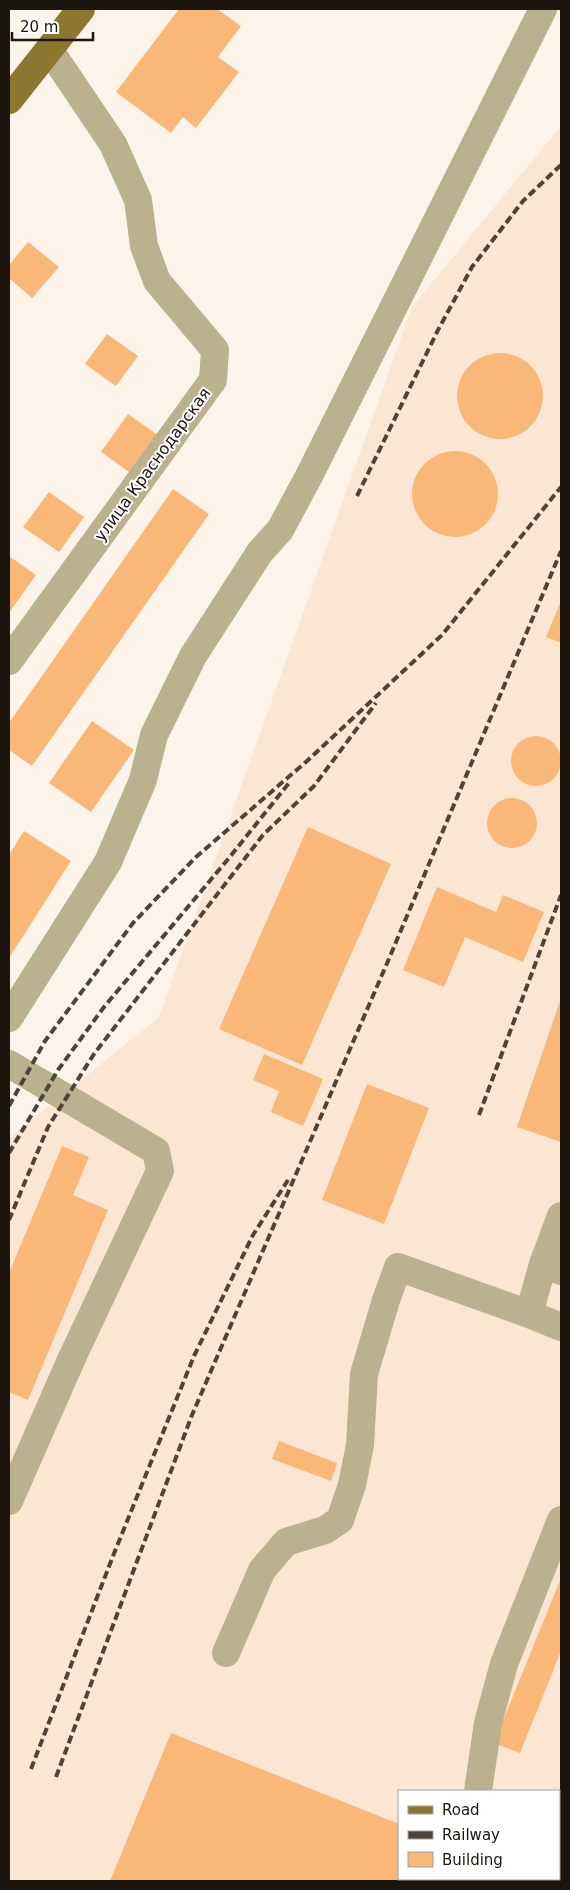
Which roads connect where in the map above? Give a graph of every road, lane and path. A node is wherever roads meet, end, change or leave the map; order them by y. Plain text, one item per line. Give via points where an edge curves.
1 (81, 9) edge
2 (543, 9) edge
3 (49, 49) junction
4 (9, 100) edge
5 (9, 661) edge
6 (9, 1018) edge
7 (9, 1064) edge
8 (561, 1216) edge
9 (552, 1267) edge
10 (529, 1314) junction
11 (561, 1327) edge
12 (9, 1501) edge
13 (561, 1520) edge
14 (226, 1653) dead end
15 (478, 1790) edge

1 - 3 main road
2 - 6 street via 310,476 280,530 260,552 193,656 154,735 143,780 108,862
3 - 4 main road
3 - 5 street, улица Краснодарская via 113,144 138,200 144,246 157,281 215,350 214,380
7 - 12 street via 156,1151 160,1171
8 - 9 street
9 - 10 street
10 - 11 street
10 - 14 street via 398,1267 364,1374 360,1445 352,1485 340,1520 325,1530 286,1542 262,1570
13 - 15 street via 504,1664 488,1723

